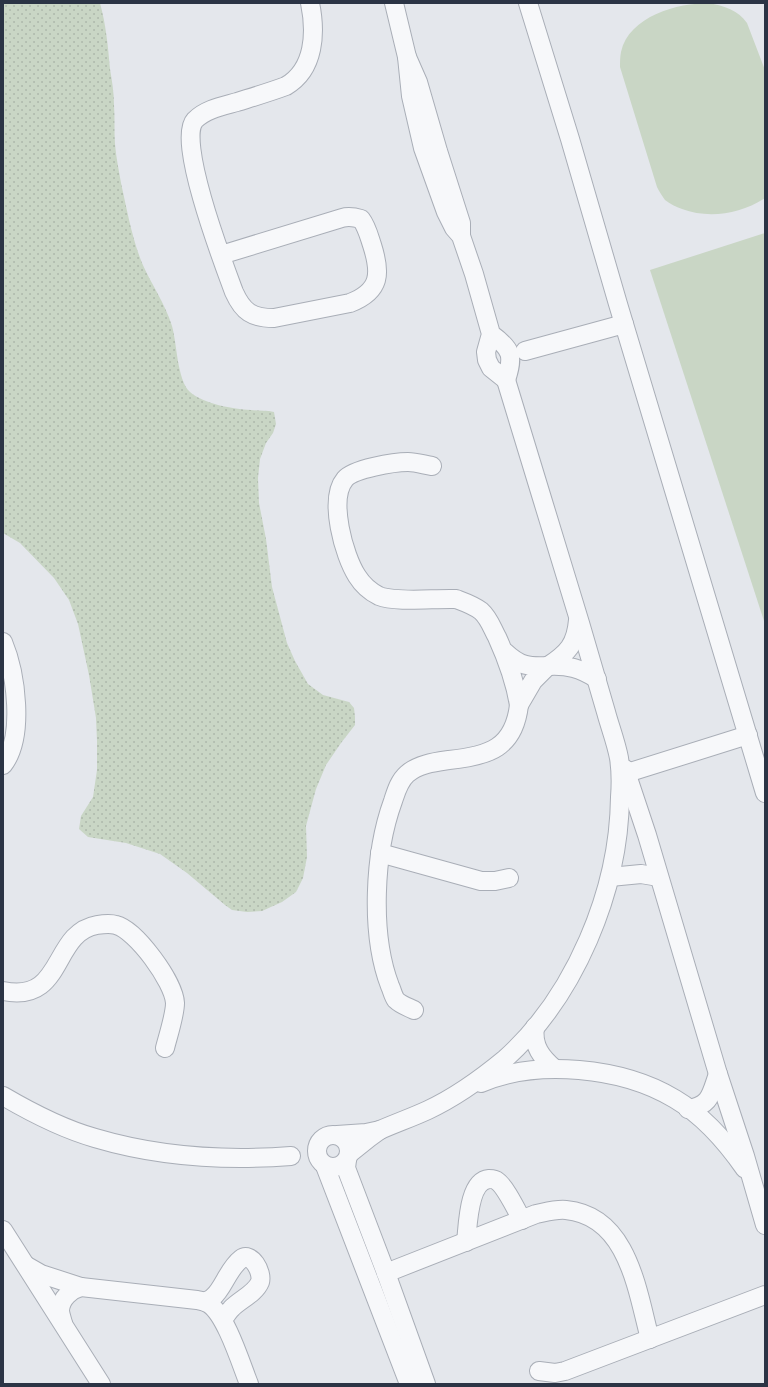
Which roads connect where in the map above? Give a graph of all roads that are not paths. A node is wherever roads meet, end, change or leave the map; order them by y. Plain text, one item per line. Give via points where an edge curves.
1 (394, 3) edge
2 (528, 3) edge
3 (314, 7) edge
4 (221, 255) junction
5 (624, 324) junction
6 (491, 334) junction
7 (506, 345) junction
8 (525, 351) junction
9 (508, 374) junction
10 (432, 466) dead end
11 (578, 617) junction
12 (3, 642) edge
13 (505, 652) junction
14 (548, 666) junction
15 (597, 679) junction
16 (519, 705) junction
17 (748, 735) junction
18 (3, 765) edge
19 (624, 777) junction
20 (765, 792) edge
21 (380, 852) junction
22 (610, 877) junction
23 (659, 877) junction
24 (509, 878) dead end
25 (3, 991) edge
26 (414, 1010) dead end
27 (535, 1027) junction
28 (165, 1048) dead end
29 (555, 1069) junction
30 (718, 1074) junction
31 (462, 1091) junction
32 (3, 1096) edge
33 (688, 1109) junction
34 (380, 1130) junction
35 (325, 1150) junction
36 (348, 1157) junction
37 (751, 1177) junction
38 (522, 1220) junction
39 (765, 1225) edge
40 (3, 1230) edge
41 (466, 1242) junction
42 (25, 1265) junction
43 (386, 1273) junction
44 (81, 1286) junction
45 (765, 1295) edge
46 (205, 1302) junction
47 (223, 1319) junction
48 (63, 1323) junction
49 (650, 1339) junction
50 (539, 1371) dead end
51 (102, 1384) edge
52 (249, 1384) edge
53 (409, 1384) edge
54 (426, 1384) edge

1 - 6 street via 408,57 462,223 461,236
2 - 5 street
3 - 4 street via 310,52 307,64 298,78 286,86 205,112 192,126 191,151 207,218
4 - 4 street via 342,218 355,217 361,219 368,232 377,261 377,280 368,294 360,300 264,318 248,313 239,302
5 - 8 street
5 - 17 street
6 - 7 street
6 - 9 street via 486,352 487,360 491,368
7 - 8 street
7 - 9 street via 511,355
8 - 9 street
9 - 11 street
10 - 13 street via 409,462 367,468 350,474 344,480 338,498 339,515 341,535 352,566 364,584 379,596 391,599 456,599 474,606 486,617
11 - 14 street via 574,642 561,658
11 - 15 street
12 - 18 street via 13,679 17,728 10,754
13 - 14 street via 514,661 524,665
13 - 16 street
14 - 15 street via 581,669
14 - 16 street via 533,681
15 - 19 street
16 - 21 street via 515,726 498,748 468,758 425,764 407,774 390,809
17 - 19 street
17 - 20 street
19 - 22 street via 618,836
19 - 23 street
21 - 24 street via 481,881
21 - 26 street via 378,914 385,974 395,998
22 - 23 street via 641,874
22 - 27 street via 578,961
23 - 30 street
25 - 28 street via 20,993 35,989 51,975 72,940 80,932 89,927 115,924 122,927 142,946 168,983 175,1004
27 - 29 street via 534,1035 538,1050
27 - 31 street via 504,1060
29 - 31 street via 510,1074 487,1080
29 - 33 street via 608,1074 632,1081 657,1090
30 - 33 street via 708,1098 699,1107
30 - 37 street
31 - 34 street via 428,1110
32 - 35 street via 58,1124 94,1138 172,1154 199,1158 265,1158
33 - 37 street via 710,1128
34 - 35 street
34 - 36 street
35 - 36 street via 335,1167 344,1164
35 - 36 street via 345,1141 349,1149
35 - 53 street
36 - 43 street via 346,1168
37 - 39 street
38 - 41 street
38 - 41 street via 502,1186 497,1181 485,1180 473,1194
38 - 49 street via 536,1214 565,1210 578,1212 600,1222 619,1243 631,1270
40 - 42 street
41 - 43 street
42 - 44 street via 41,1274
42 - 48 street
43 - 54 street
44 - 46 street
44 - 48 street via 68,1294 63,1301 60,1310
45 - 49 street
46 - 47 street
46 - 47 street via 214,1297 242,1258 250,1258 259,1270 260,1282
47 - 52 street
48 - 51 street
49 - 50 street via 564,1372

